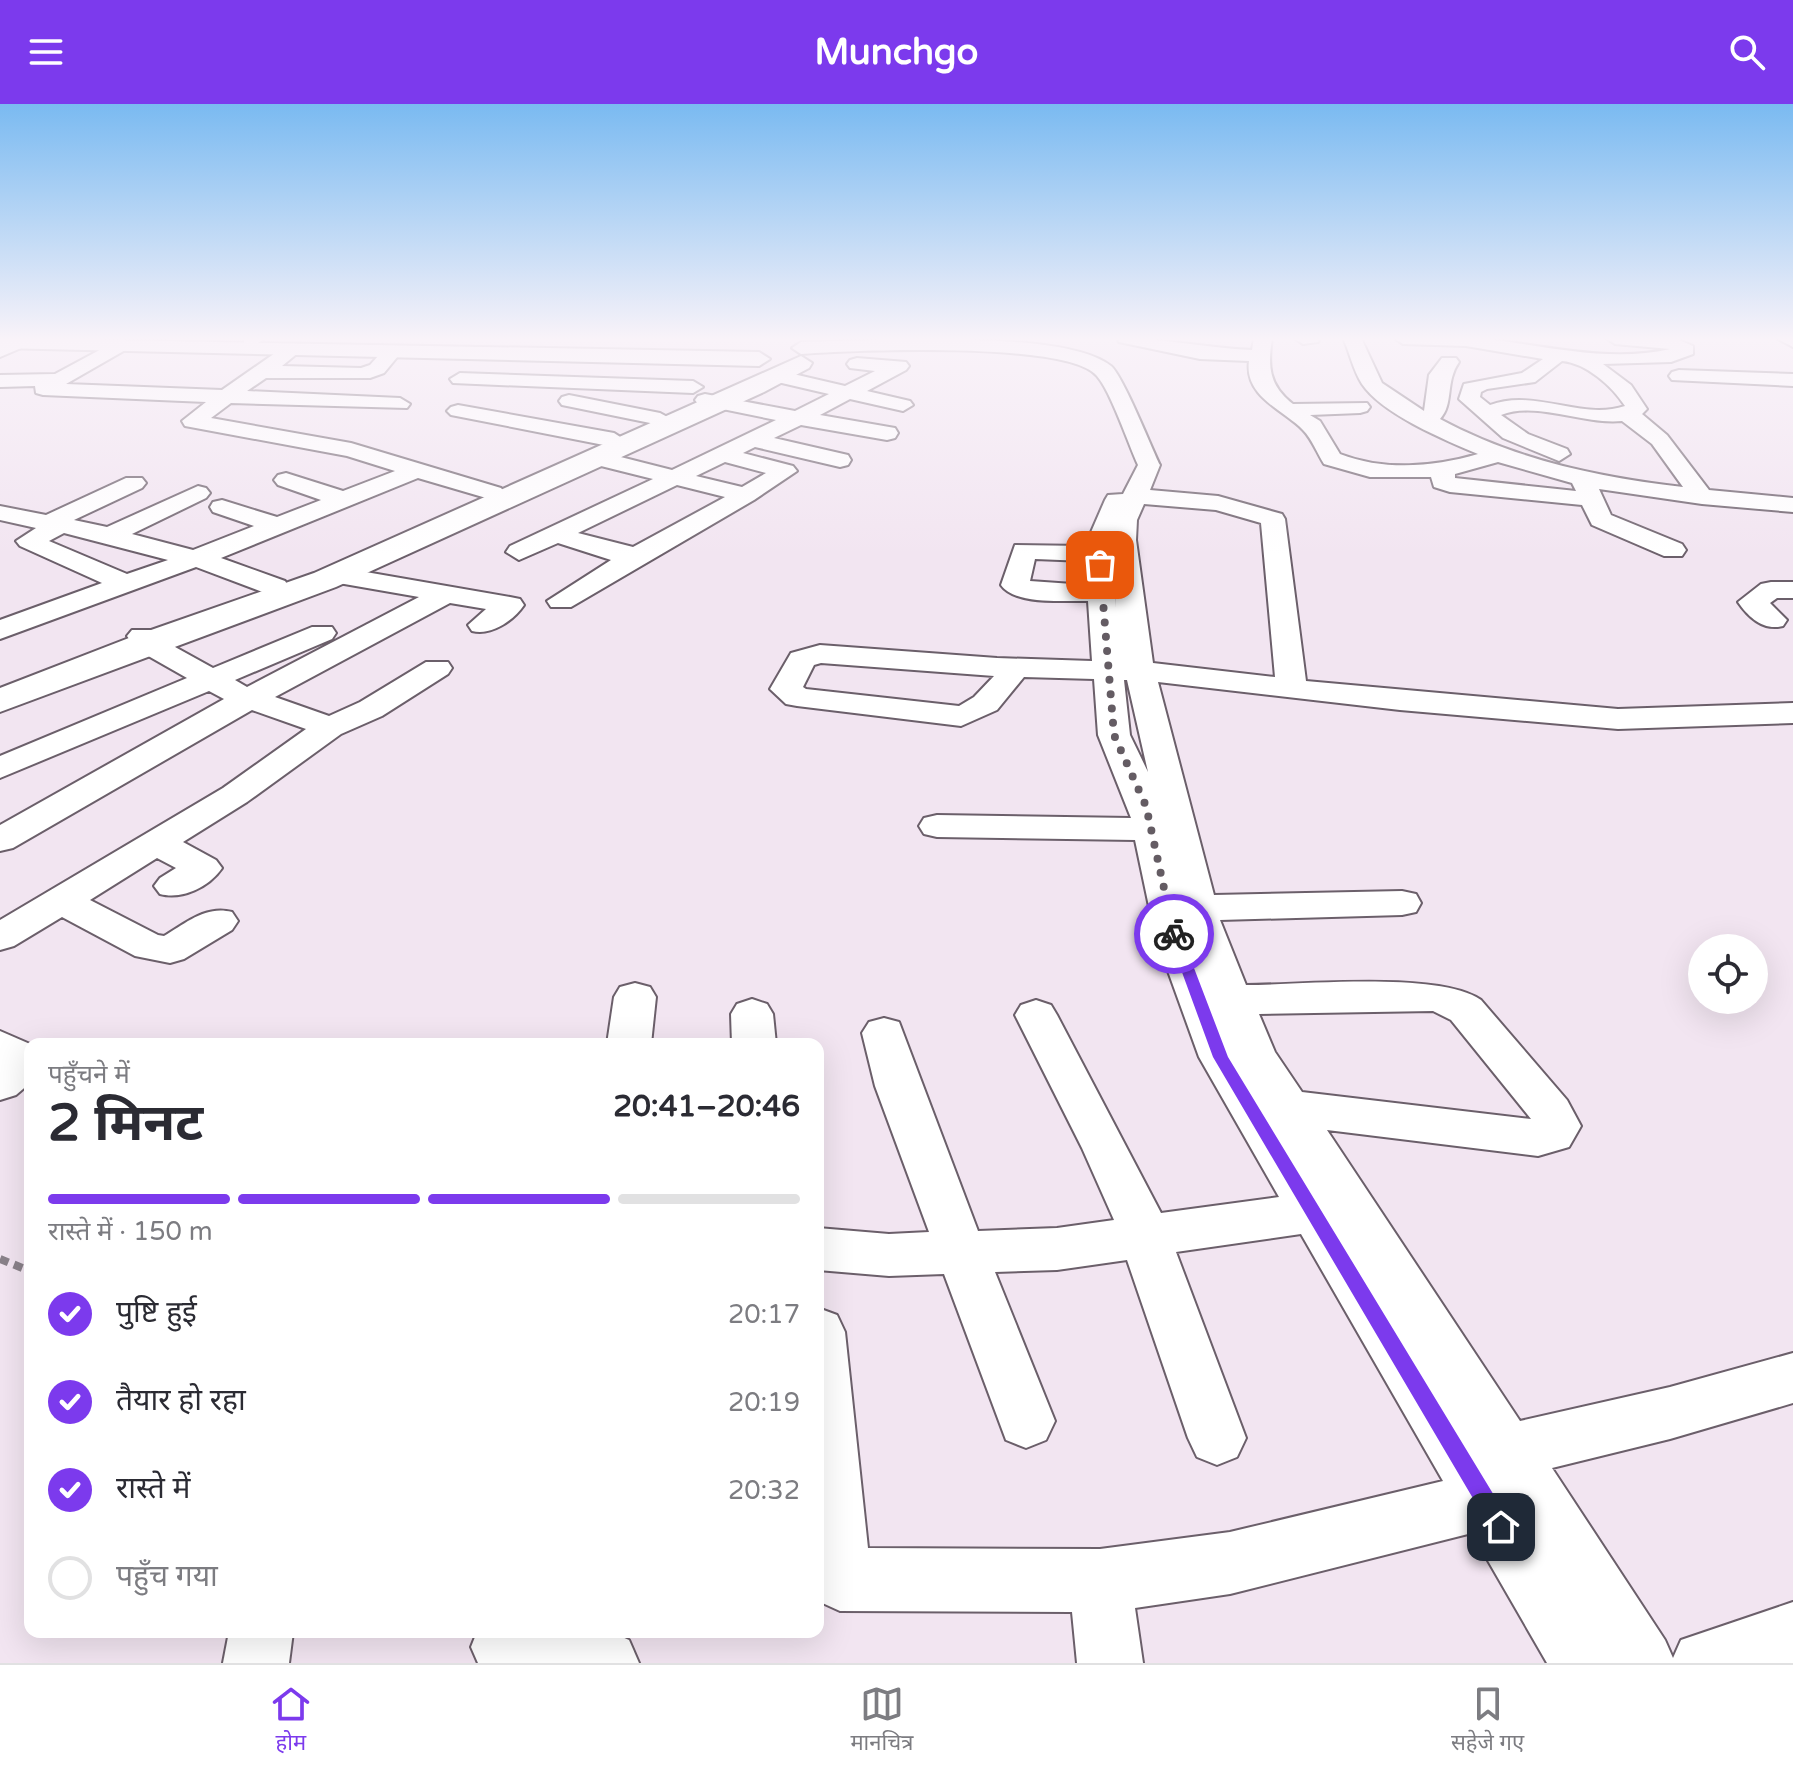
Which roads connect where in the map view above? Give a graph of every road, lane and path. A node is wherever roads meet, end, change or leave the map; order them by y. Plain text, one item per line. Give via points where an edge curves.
1 (209, 411) edge
2 (473, 411) edge
3 (619, 411) edge
4 (677, 411) edge
5 (680, 411) edge
6 (766, 411) edge
7 (811, 411) edge
8 (1105, 411) edge
9 (1124, 411) edge
10 (1289, 411) edge
11 (1410, 411) edge
12 (1436, 411) edge
13 (1483, 411) edge
14 (1565, 411) edge
15 (1631, 411) edge
16 (1626, 414) junction
17 (798, 418) junction
18 (660, 419) junction
19 (1426, 421) junction
20 (887, 433) dead end
21 (753, 440) junction
22 (606, 449) junction
23 (721, 454) junction
24 (1494, 456) junction
25 (840, 460) dead end
26 (417, 470) junction
27 (1444, 471) junction
28 (672, 477) junction
29 (286, 480) dead end
30 (134, 483) dead end
31 (1622, 485) junction
32 (1586, 490) junction
33 (198, 493) dead end
34 (493, 493) junction
35 (746, 495) junction
36 (1134, 496) junction
37 (1702, 497) junction
38 (343, 499) junction
39 (1793, 505) edge
40 (222, 507) dead end
41 (0, 513) edge
42 (49, 521) junction
43 (278, 526) junction
44 (0, 535) edge
45 (558, 535) junction
46 (108, 536) junction
47 (1673, 550) dead end
48 (519, 552) dead end
49 (1098, 554) junction
50 (638, 555) junction
51 (195, 559) junction
52 (337, 575) junction
53 (119, 586) junction
54 (275, 587) junction
55 (1793, 590) edge
56 (436, 591) junction
57 (1101, 594) junction
58 (0, 596) edge
59 (561, 601) dead end
60 (38, 616) junction
61 (1773, 620) dead end
62 (482, 625) dead end
63 (0, 630) edge
64 (153, 635) junction
65 (437, 668) dead end
66 (1014, 668) junction
67 (1125, 672) junction
68 (213, 680) junction
69 (1291, 688) junction
70 (2, 690) edge
71 (249, 698) junction
72 (1793, 713) edge
73 (114, 720) junction
74 (330, 727) junction
75 (153, 753) junction
76 (0, 768) edge
77 (937, 826) dead end
78 (1151, 829) junction
79 (0, 840) edge
80 (158, 843) junction
81 (173, 886) dead end
82 (62, 901) junction
83 (1402, 903) dead end
84 (1198, 908) junction
85 (218, 921) dead end
86 (0, 937) edge
87 (635, 997) dead end
88 (1231, 1000) junction
89 (1036, 1015) dead end
90 (884, 1033) dead end
91 (630, 1038) edge
92 (0, 1047) edge
93 (0, 1083) edge
94 (1289, 1108) junction
95 (1313, 1212) junction
96 (1146, 1236) junction
97 (824, 1250) edge
98 (961, 1252) junction
99 (0, 1259) edge
100 (24, 1269) edge
101 (1793, 1378) edge
102 (1026, 1421) dead end
103 (1217, 1438) dead end
104 (1497, 1475) junction
105 (824, 1478) edge
106 (829, 1578) edge
107 (1100, 1581) junction
108 (1793, 1635) edge
109 (260, 1638) edge
110 (505, 1647) edge
111 (256, 1663) edge
112 (606, 1663) edge
113 (1110, 1663) edge
114 (1584, 1663) edge
115 (1642, 1663) edge
116 (1704, 1663) edge

1 - 26 street via 193,421 351,450
2 - 22 street
3 - 18 street
4 - 18 main road
5 - 22 main road
6 - 17 street
7 - 17 street
8 - 49 street via 1127,457 1126,482
9 - 36 street via 1149,465
10 - 27 street via 1312,426 1338,462 1401,472
11 - 19 street
12 - 19 street
13 - 31 street via 1518,438
14 - 16 street
15 - 16 street
16 - 37 street via 1656,437
17 - 20 street
17 - 21 street
18 - 22 main road
19 - 24 street
21 - 23 street
21 - 25 street
22 - 28 street
22 - 34 main road
22 - 52 main road
23 - 28 street
23 - 35 street via 785,471
24 - 27 street
24 - 32 street
26 - 34 street
26 - 38 street
27 - 32 street via 1442,482 1450,485
28 - 35 street
28 - 45 street
29 - 38 street
30 - 42 street
31 - 32 street
31 - 37 street
32 - 47 street via 1606,523
33 - 46 street
34 - 54 main road
35 - 50 street
36 - 67 street via 1123,540 1135,649
36 - 69 street via 1218,503 1273,519
37 - 39 street
38 - 43 street
40 - 43 street
41 - 42 street
42 - 44 street
42 - 46 street
42 - 53 street via 29,541
43 - 51 street
45 - 48 street
45 - 50 street
46 - 51 street
49 - 57 street
49 - 57 street via 1024,551 1015,585
50 - 59 street
51 - 53 street
51 - 54 street
52 - 56 street
52 - 64 main road
53 - 60 street
53 - 64 street
54 - 64 main road
55 - 61 street via 1771,590 1752,602
56 - 62 street via 510,605
56 - 68 street
56 - 71 street
57 - 67 street
58 - 60 street
60 - 63 street
64 - 68 street
64 - 70 main road
65 - 74 street via 371,709
66 - 66 street via 999,693 961,716 797,697 786,689 802,659 820,654
66 - 67 street
67 - 69 street
67 - 78 street via 1114,735
67 - 84 street
68 - 71 street
68 - 73 street
69 - 72 street via 1618,719
71 - 74 street
71 - 75 street
73 - 75 street
73 - 76 street
74 - 80 street via 238,805
75 - 79 street
77 - 78 street
78 - 95 street via 1175,935 1221,1057
80 - 81 street via 203,868
80 - 82 street
82 - 85 street via 149,947 170,950
82 - 86 street
83 - 84 street
84 - 88 street
87 - 91 street
88 - 94 street via 1255,1056
88 - 94 street via 1453,1001 1466,1010 1558,1126 1538,1138
89 - 96 street
90 - 98 street via 898,1086
92 - 93 street via 20,1062
94 - 104 street
95 - 96 street
95 - 104 street
96 - 98 street via 1057,1249
96 - 103 street
97 - 98 street via 889,1255
98 - 102 street
99 - 100 path
101 - 104 street via 1670,1413
104 - 107 street via 1230,1563
104 - 114 street
104 - 115 street
105 - 106 street
106 - 107 street
107 - 113 street
108 - 116 street
109 - 111 street
110 - 112 street

